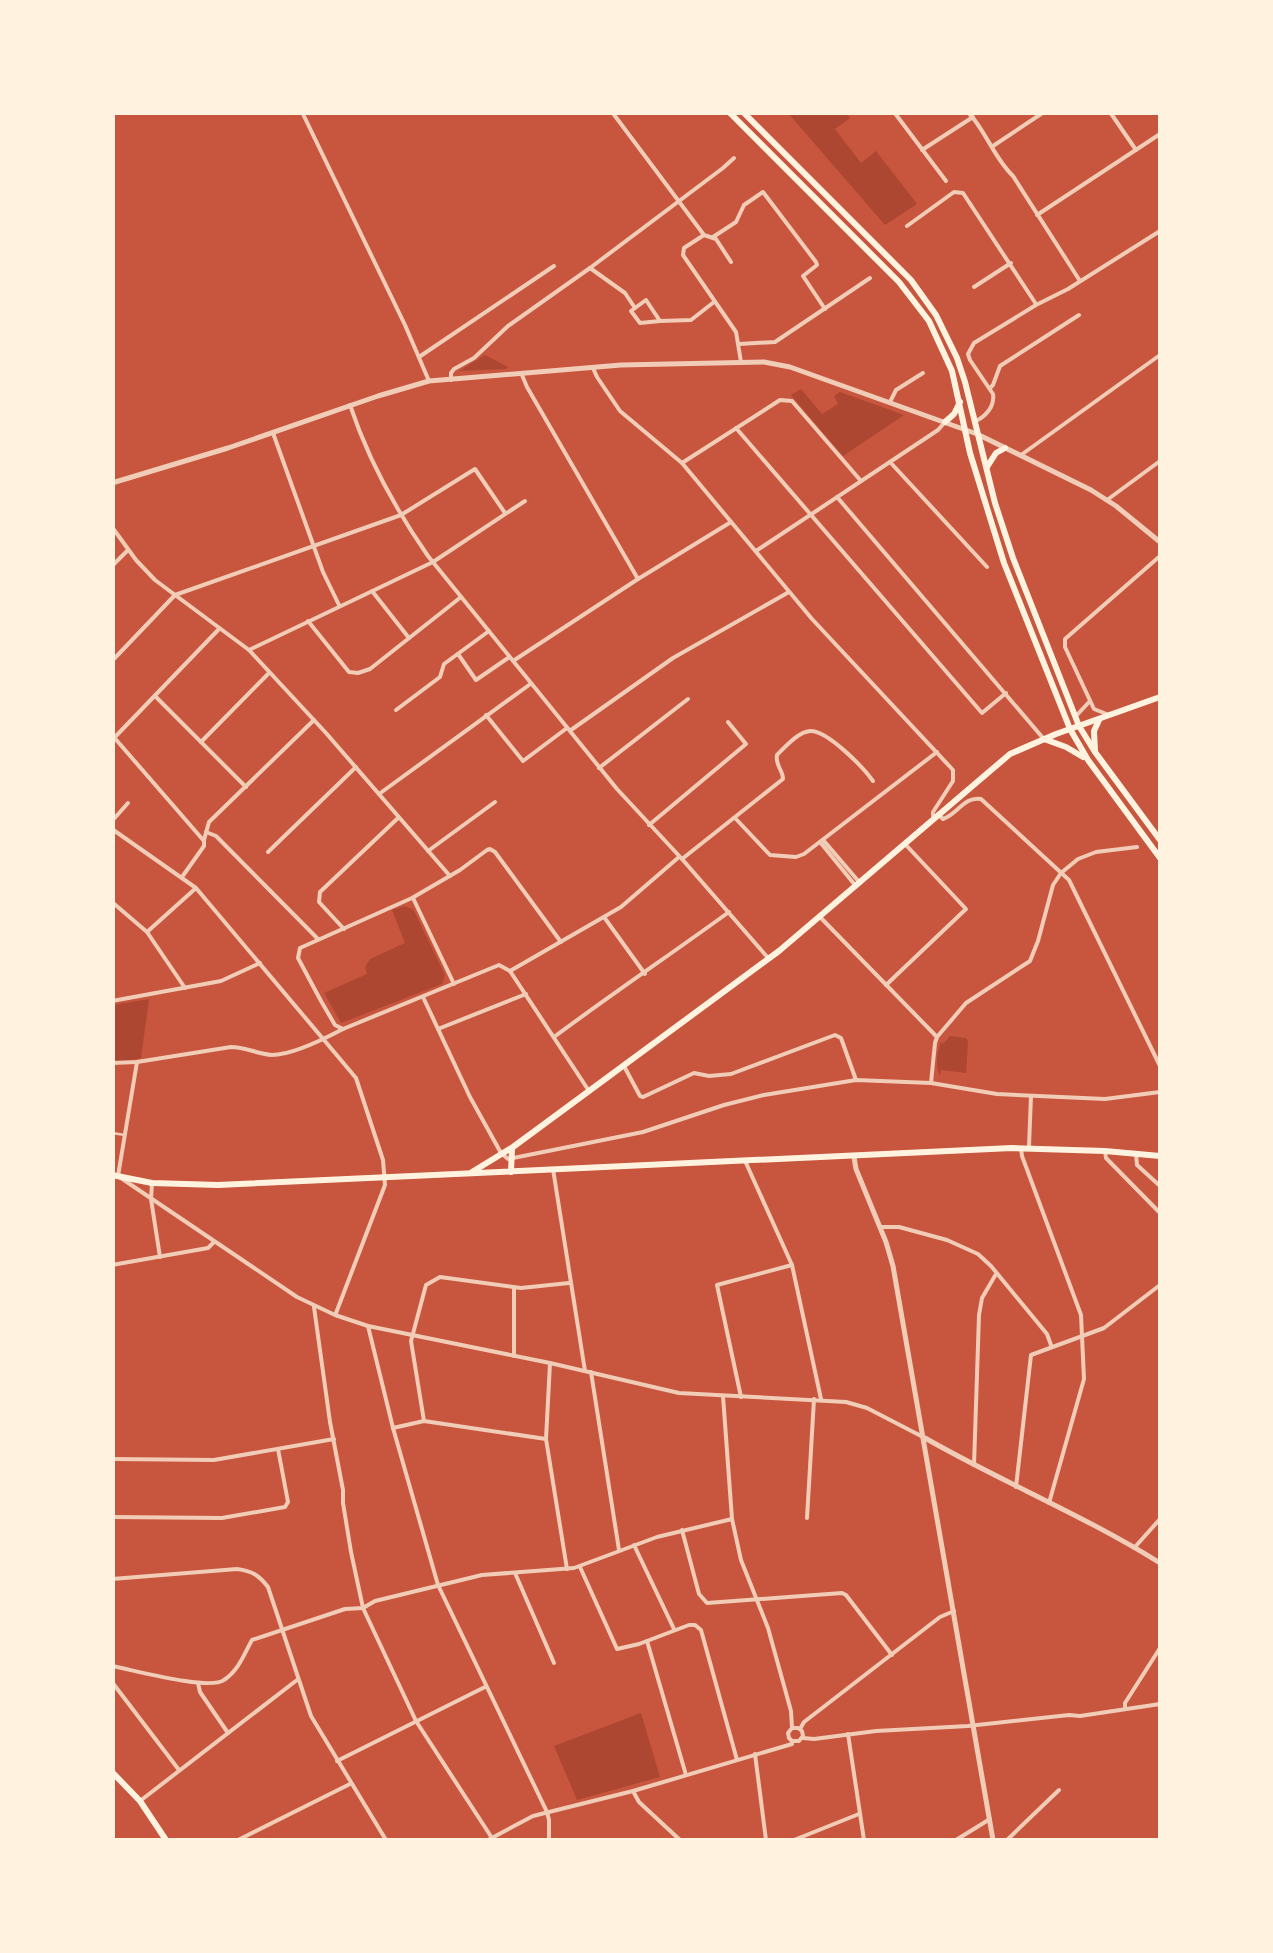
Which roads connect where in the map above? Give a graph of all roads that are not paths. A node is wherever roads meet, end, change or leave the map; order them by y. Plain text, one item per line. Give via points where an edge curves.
1 (302, 112) edge
2 (612, 112) edge
3 (729, 112) edge
4 (742, 112) edge
5 (894, 112) edge
6 (1044, 112) edge
7 (1110, 112) edge
8 (970, 115) edge
9 (1160, 134) edge
10 (993, 146) junction
11 (922, 150) junction
12 (1136, 150) junction
13 (734, 158) dead end
14 (946, 181) dead end
15 (680, 201) junction
16 (1036, 215) junction
17 (907, 226) dead end
18 (1160, 231) edge
19 (704, 235) junction
20 (713, 237) junction
21 (731, 262) dead end
22 (1010, 264) junction
23 (554, 266) dead end
24 (590, 268) junction
25 (870, 278) dead end
26 (1080, 281) junction
27 (974, 287) dead end
28 (714, 302) junction
29 (1036, 305) junction
30 (635, 308) junction
31 (825, 309) junction
32 (1079, 315) dead end
33 (660, 321) junction
34 (738, 344) junction
35 (1160, 355) edge
36 (419, 356) junction
37 (740, 363) junction
38 (593, 368) junction
39 (923, 373) dead end
40 (522, 375) junction
41 (451, 380) junction
42 (429, 381) junction
43 (990, 388) junction
44 (960, 401) junction
45 (890, 402) junction
46 (350, 406) junction
47 (945, 422) junction
48 (974, 422) junction
49 (736, 428) junction
50 (966, 430) junction
51 (273, 432) junction
52 (977, 434) junction
53 (1005, 448) junction
54 (1021, 455) junction
55 (1160, 461) edge
56 (890, 462) junction
57 (682, 463) junction
58 (986, 468) junction
59 (861, 481) junction
60 (112, 483) edge
61 (836, 497) junction
62 (525, 500) dead end
63 (1107, 500) junction
64 (505, 513) junction
65 (401, 515) junction
66 (810, 515) junction
67 (732, 522) junction
68 (112, 527) edge
69 (1160, 542) edge
70 (314, 547) junction
71 (128, 550) junction
72 (756, 551) junction
73 (1160, 556) edge
74 (433, 562) junction
75 (112, 566) edge
76 (987, 567) dead end
77 (638, 578) junction
78 (372, 591) junction
79 (789, 592) junction
80 (175, 596) junction
81 (461, 597) junction
82 (340, 606) junction
83 (308, 621) junction
84 (220, 628) junction
85 (488, 631) junction
86 (409, 638) junction
87 (249, 650) junction
88 (458, 654) junction
89 (511, 659) junction
90 (112, 661) edge
91 (269, 673) junction
92 (530, 684) junction
93 (1006, 693) junction
94 (155, 696) junction
95 (688, 698) dead end
96 (1160, 698) edge
97 (1090, 701) junction
98 (396, 710) dead end
99 (486, 715) junction
100 (1110, 715) junction
101 (1076, 716) junction
102 (1100, 719) junction
103 (314, 720) junction
104 (728, 722) dead end
105 (1079, 726) junction
106 (570, 729) junction
107 (1070, 729) junction
108 (114, 736) edge
109 (1043, 738) junction
110 (202, 742) junction
111 (937, 752) junction
112 (1095, 752) junction
113 (1088, 760) junction
114 (356, 767) junction
115 (599, 768) junction
116 (873, 780) dead end
117 (246, 786) junction
118 (379, 794) junction
119 (944, 796) junction
120 (495, 802) dead end
121 (128, 803) dead end
122 (949, 805) junction
123 (936, 816) junction
124 (398, 818) junction
125 (735, 818) junction
126 (112, 821) edge
127 (649, 825) junction
128 (112, 829) edge
129 (206, 832) junction
130 (204, 840) junction
131 (1160, 840) edge
132 (822, 841) junction
133 (905, 844) junction
134 (1136, 847) dead end
135 (428, 851) junction
136 (268, 852) dead end
137 (681, 858) junction
138 (1160, 858) edge
139 (1061, 873) junction
140 (450, 876) junction
141 (182, 877) junction
142 (858, 885) junction
143 (196, 888) junction
144 (412, 898) junction
145 (112, 902) edge
146 (729, 912) junction
147 (604, 917) junction
148 (820, 917) junction
149 (344, 928) junction
150 (147, 932) junction
151 (318, 939) junction
152 (561, 942) junction
153 (769, 959) junction
154 (260, 962) junction
155 (510, 972) junction
156 (645, 974) junction
157 (454, 984) junction
158 (886, 985) junction
159 (185, 988) junction
160 (526, 994) junction
161 (423, 997) junction
162 (112, 1001) edge
163 (343, 1028) junction
164 (438, 1029) junction
165 (554, 1037) junction
166 (937, 1037) junction
167 (324, 1038) junction
168 (112, 1062) edge
169 (136, 1062) junction
170 (624, 1066) junction
171 (1160, 1066) edge
172 (856, 1080) junction
173 (931, 1082) junction
174 (589, 1091) junction
175 (1160, 1092) edge
176 (1031, 1096) junction
177 (112, 1133) edge
178 (125, 1135) junction
179 (513, 1147) junction
180 (1025, 1148) junction
181 (1104, 1151) junction
182 (500, 1154) junction
183 (1136, 1154) junction
184 (854, 1157) junction
185 (511, 1159) junction
186 (1160, 1159) edge
187 (746, 1161) junction
188 (553, 1170) junction
189 (506, 1172) junction
190 (470, 1174) junction
191 (115, 1175) edge
192 (385, 1176) junction
193 (152, 1183) junction
194 (1160, 1186) edge
195 (151, 1198) junction
196 (1160, 1213) edge
197 (880, 1227) junction
198 (214, 1241) junction
199 (160, 1256) junction
200 (792, 1265) junction
201 (112, 1266) edge
202 (996, 1272) junction
203 (569, 1283) junction
204 (1160, 1285) edge
205 (514, 1287) junction
206 (315, 1306) junction
207 (335, 1315) junction
208 (368, 1326) junction
209 (413, 1336) junction
210 (1082, 1336) junction
211 (1051, 1348) junction
212 (514, 1356) junction
213 (550, 1363) junction
214 (588, 1371) junction
215 (723, 1396) junction
216 (741, 1397) junction
217 (817, 1399) junction
218 (424, 1420) junction
219 (393, 1428) junction
220 (923, 1437) junction
221 (334, 1439) junction
222 (546, 1440) junction
223 (278, 1449) junction
224 (112, 1460) edge
225 (974, 1465) junction
226 (1016, 1487) junction
227 (1049, 1503) junction
228 (112, 1517) edge
229 (808, 1518) dead end
230 (732, 1519) junction
231 (1160, 1519) edge
232 (682, 1530) junction
233 (634, 1545) junction
234 (1135, 1547) junction
235 (619, 1551) junction
236 (1160, 1563) edge
237 (580, 1567) junction
238 (567, 1569) junction
239 (515, 1573) junction
240 (112, 1579) edge
241 (438, 1585) junction
242 (756, 1600) junction
243 (363, 1608) junction
244 (954, 1611) junction
245 (281, 1630) junction
246 (674, 1630) junction
247 (647, 1641) junction
248 (1159, 1653) edge
249 (892, 1655) junction
250 (554, 1663) dead end
251 (112, 1666) edge
252 (298, 1680) junction
253 (112, 1682) edge
254 (198, 1683) junction
255 (486, 1687) junction
256 (1160, 1704) edge
257 (1125, 1708) junction
258 (792, 1715) junction
259 (809, 1718) junction
260 (416, 1721) junction
261 (974, 1725) junction
262 (792, 1728) junction
263 (800, 1729) junction
264 (228, 1733) junction
265 (788, 1734) junction
266 (848, 1734) junction
267 (802, 1738) junction
268 (796, 1742) junction
269 (770, 1750) junction
270 (755, 1754) junction
271 (738, 1760) junction
272 (337, 1761) junction
273 (180, 1770) junction
274 (112, 1772) edge
275 (686, 1775) junction
276 (350, 1784) junction
277 (1059, 1790) dead end
278 (633, 1791) junction
279 (140, 1801) junction
280 (547, 1812) junction
281 (859, 1814) junction
282 (990, 1818) junction
283 (490, 1839) edge
284 (166, 1840) edge
285 (238, 1840) edge
286 (386, 1840) edge
287 (549, 1840) edge
288 (680, 1840) edge
289 (766, 1840) edge
290 (794, 1840) edge
291 (864, 1840) edge
292 (956, 1840) edge
293 (993, 1840) edge
294 (1007, 1840) edge

1 - 36 street
2 - 15 street
3 - 44 main road via 916,301 943,348
4 - 48 main road via 912,280 957,358
5 - 11 street
6 - 10 street
7 - 12 street
8 - 10 street
8 - 11 street
9 - 12 street
10 - 16 street
11 - 14 street
12 - 16 street
13 - 15 street
15 - 19 street
15 - 24 street
16 - 26 street
17 - 22 street via 954,192 964,193
18 - 26 street
19 - 20 street
19 - 28 street via 683,256
20 - 21 street
20 - 31 street via 763,192 817,265 803,276
22 - 27 street
22 - 29 street
23 - 36 street
24 - 30 street
24 - 41 street via 454,369
25 - 31 street
26 - 29 street
28 - 33 street via 690,320
28 - 34 street
29 - 43 street via 970,348 970,360
30 - 33 street via 646,300
30 - 33 street via 640,323
31 - 34 street via 774,342
32 - 43 street via 1000,366
34 - 37 street
35 - 54 street
36 - 42 street
37 - 38 street
37 - 45 street via 783,365
38 - 40 street
38 - 57 street via 620,411
39 - 45 street via 896,390
40 - 41 street
40 - 77 street
41 - 42 street
42 - 46 street
43 - 48 street via 992,405
44 - 47 main road
44 - 50 main road
45 - 47 street
46 - 51 street
46 - 65 street
47 - 50 street
47 - 56 street
48 - 52 main road
49 - 57 street
49 - 59 street via 780,400 792,401
49 - 66 street
50 - 52 street
50 - 107 main road via 1004,563
51 - 60 street
51 - 70 street
52 - 53 street
52 - 58 main road
53 - 54 street
53 - 58 main road
54 - 63 street
55 - 63 street
56 - 59 street
56 - 76 street
57 - 67 street
58 - 101 main road via 1013,558
59 - 61 street
61 - 66 street
61 - 93 street
62 - 64 street
63 - 69 street
64 - 65 street via 475,469
64 - 74 street
65 - 70 street
65 - 74 street
66 - 72 street
66 - 93 street via 982,713
67 - 72 street
67 - 77 street
68 - 71 street
70 - 80 street
70 - 82 street
71 - 75 street
71 - 80 street
72 - 79 street
73 - 97 street via 1065,639
74 - 78 street
74 - 81 street
77 - 89 street
78 - 82 street
78 - 86 street
79 - 106 street via 672,658
79 - 111 street
80 - 84 street
80 - 90 street
81 - 85 street
81 - 86 street
82 - 83 street
83 - 86 street via 351,674 370,669
83 - 87 street
84 - 87 street
84 - 94 street
85 - 88 street
85 - 89 street
87 - 91 street
88 - 89 street via 476,680
88 - 98 street via 440,677
89 - 92 street
91 - 103 street
91 - 110 street
92 - 99 street
92 - 106 street
93 - 109 street
94 - 108 street
94 - 110 street
95 - 115 street
96 - 100 main road
97 - 100 street
97 - 101 street
99 - 106 street via 522,761
99 - 118 street
100 - 102 main road
101 - 105 main road
102 - 105 main road
102 - 112 main road
103 - 114 street
103 - 117 street
104 - 127 street via 746,744
105 - 107 main road
105 - 112 main road
106 - 115 street
107 - 109 main road
107 - 113 main road
108 - 130 street
109 - 113 main road
109 - 122 main road via 1010,754
110 - 117 street
111 - 119 street via 954,774
111 - 132 street
112 - 131 main road
113 - 138 main road
114 - 118 street
114 - 136 street
115 - 127 street
116 - 125 street via 854,758 808,732 777,755 783,779
117 - 129 street
118 - 124 street
119 - 122 street
119 - 123 street
120 - 135 street
121 - 126 street
122 - 123 main road
123 - 133 main road
123 - 139 street via 948,818 968,800 981,799
124 - 135 street
124 - 149 street via 320,892 319,902
125 - 132 street via 770,856 800,856
125 - 137 street
127 - 137 street
128 - 141 street
129 - 130 street
129 - 151 street
130 - 141 street
132 - 142 street
133 - 142 main road
133 - 158 street via 966,909
134 - 139 street via 1096,852
135 - 140 street
137 - 146 street
137 - 147 street
139 - 166 street via 1030,960 966,1004
139 - 171 street
140 - 144 street
140 - 152 street via 493,850
141 - 143 street
142 - 148 main road
143 - 150 street
143 - 154 street
144 - 149 street
144 - 157 street
145 - 150 street
146 - 153 street
146 - 156 street
147 - 152 street
147 - 156 street
148 - 153 main road
148 - 158 street
149 - 151 street
150 - 159 street
151 - 163 street via 298,956 332,1022
152 - 155 street
153 - 170 main road
154 - 159 street via 230,978
154 - 167 street
155 - 157 street via 499,966
155 - 160 street
156 - 165 street
157 - 161 street
158 - 166 street
159 - 162 street
160 - 164 street
160 - 165 street
161 - 163 street
161 - 164 street
163 - 167 street
164 - 182 street
165 - 174 street
166 - 173 street
167 - 169 street via 273,1055 231,1046
167 - 192 street via 356,1078
168 - 169 street
169 - 178 street
170 - 172 street via 644,1096 694,1073 731,1074 835,1034
170 - 174 main road
172 - 173 street
172 - 185 street via 724,1104 644,1132
173 - 176 street
174 - 179 main road
175 - 176 street via 1105,1099
176 - 180 street
177 - 178 lane
178 - 191 street
179 - 182 main road
179 - 185 main road
180 - 181 main road
180 - 184 main road
180 - 210 street via 1022,1156 1080,1307
181 - 183 main road
181 - 196 street
182 - 185 street
182 - 189 main road via 496,1160
182 - 190 main road
183 - 186 main road
183 - 194 street via 1137,1165
184 - 187 main road
184 - 197 street
185 - 189 main road
187 - 188 main road
187 - 200 street
188 - 189 main road
188 - 203 street
189 - 190 main road
190 - 192 main road
191 - 193 main road
191 - 195 street
192 - 193 main road
192 - 207 street
193 - 195 street
195 - 198 street
195 - 199 street
197 - 202 street via 959,1244
197 - 220 street via 894,1266
198 - 199 street via 208,1248
198 - 206 street
199 - 201 street
200 - 216 street via 716,1285
200 - 217 street
202 - 211 street
202 - 225 street via 979,1315
203 - 205 street
203 - 214 street
204 - 210 street via 1109,1325
205 - 209 street via 434,1279 426,1285
205 - 212 street
206 - 207 street
206 - 221 street
207 - 208 street
208 - 209 street
208 - 219 street
209 - 212 street
209 - 218 street
210 - 211 street
210 - 227 street via 1084,1378
211 - 226 street via 1030,1355
212 - 213 street
213 - 214 street
213 - 222 street
214 - 215 street via 680,1394
214 - 235 street
215 - 216 street
215 - 230 street
216 - 217 street
217 - 220 street via 867,1408
217 - 229 street
218 - 219 street
218 - 222 street
219 - 241 street
220 - 225 street
220 - 244 street
221 - 223 street
221 - 243 street
222 - 238 street
223 - 224 street via 214,1460
223 - 228 street via 284,1507 222,1518
225 - 226 street
226 - 227 street
227 - 234 street
230 - 232 street
230 - 242 street
231 - 234 street
232 - 233 street
232 - 242 street via 702,1600
233 - 235 street
233 - 246 street
234 - 236 street
235 - 237 street
237 - 238 street
237 - 247 street via 616,1650
238 - 239 street
239 - 241 street
239 - 250 street
240 - 245 street via 248,1571 268,1587
241 - 243 street
241 - 255 street
242 - 249 street via 842,1593
242 - 258 street
243 - 245 street
243 - 260 street
244 - 249 street
244 - 261 street
245 - 252 street
245 - 254 street via 252,1640 222,1682
246 - 247 street
246 - 271 street via 700,1630
247 - 275 street
248 - 257 street
249 - 259 street
251 - 254 street
252 - 264 street
252 - 272 street
253 - 273 street
254 - 264 street
255 - 260 street
255 - 280 street
256 - 257 street
257 - 261 street
258 - 259 street
258 - 262 street
259 - 263 street
260 - 272 street
260 - 283 street
261 - 266 street
261 - 282 street
262 - 263 street
262 - 265 street
263 - 267 street
264 - 273 street
265 - 268 street
265 - 269 street
266 - 267 street
266 - 281 street
267 - 268 street
268 - 269 street
269 - 270 street
270 - 271 street
270 - 289 street
271 - 275 street
272 - 276 street
273 - 279 street
274 - 279 main road
275 - 278 street
276 - 285 street
276 - 286 street
277 - 294 street
278 - 280 street
278 - 288 street
279 - 284 main road
280 - 283 street
280 - 287 street
281 - 290 street
281 - 291 street
282 - 292 street
282 - 293 street

